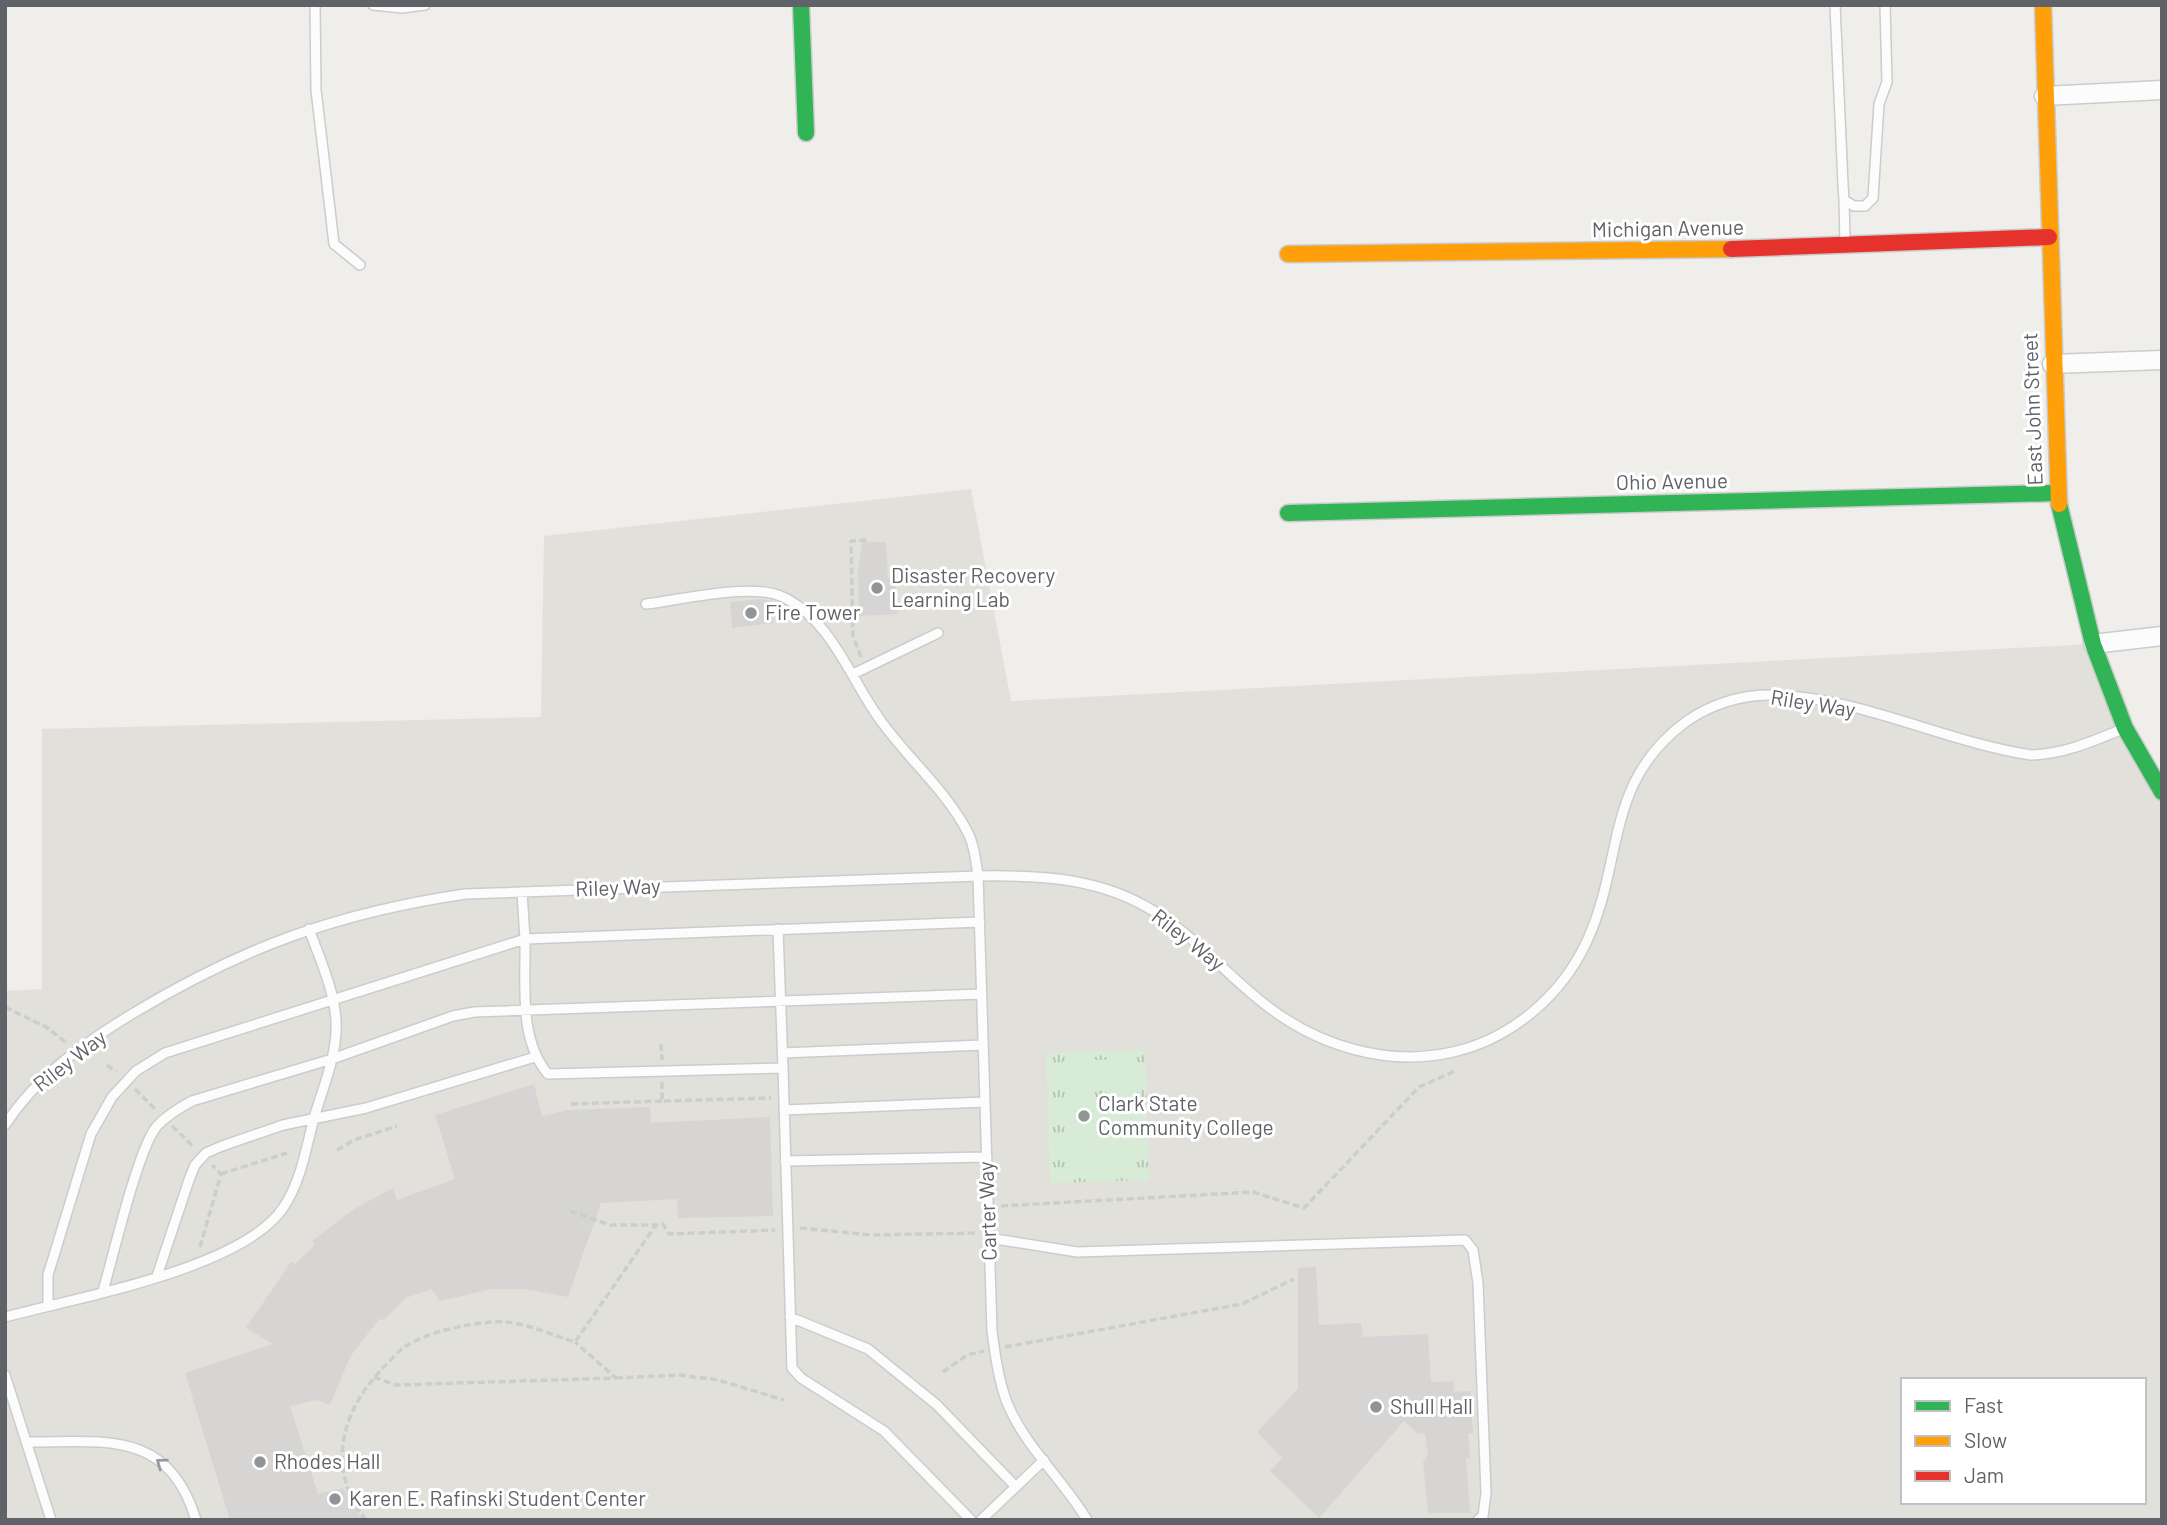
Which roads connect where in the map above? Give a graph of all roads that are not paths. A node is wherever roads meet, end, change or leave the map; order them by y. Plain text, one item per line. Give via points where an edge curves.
1 (315, 5) edge
2 (373, 5) edge
3 (425, 5) edge
4 (801, 5) edge
5 (1835, 5) edge
6 (1885, 5) edge
7 (2043, 5) edge
8 (2162, 90) edge
9 (2044, 96) junction
10 (806, 133) dead end
11 (1844, 200) junction
12 (2049, 237) junction
13 (1845, 246) junction
14 (1288, 254) dead end
15 (360, 265) dead end
16 (2162, 360) edge
17 (2052, 363) junction
18 (2056, 493) junction
19 (1289, 513) dead end
20 (646, 604) dead end
21 (938, 633) dead end
22 (2162, 636) edge
23 (2093, 644) junction
24 (853, 674) junction
25 (2125, 728) junction
26 (2162, 792) edge
27 (978, 876) junction
28 (522, 892) junction
29 (979, 922) junction
30 (309, 929) junction
31 (778, 929) junction
32 (525, 939) junction
33 (982, 994) junction
34 (331, 999) junction
35 (780, 999) junction
36 (527, 1009) junction
37 (983, 1045) junction
38 (782, 1053) junction
39 (535, 1057) junction
40 (332, 1059) junction
41 (783, 1068) junction
42 (985, 1101) junction
43 (784, 1110) junction
44 (315, 1117) junction
45 (5, 1125) edge
46 (987, 1157) junction
47 (785, 1161) junction
48 (989, 1238) junction
49 (157, 1276) junction
50 (103, 1291) junction
51 (48, 1306) junction
52 (5, 1317) edge
53 (790, 1317) junction
54 (5, 1375) edge
55 (27, 1442) junction
56 (1044, 1460) junction
57 (1016, 1487) junction
58 (51, 1520) edge
59 (195, 1520) edge
60 (971, 1520) edge
61 (981, 1520) edge
62 (1087, 1520) edge
63 (1478, 1520) edge

1 - 15 lane via 316,90 334,244
2 - 3 lane
4 - 10 street
5 - 11 lane
6 - 11 lane via 1887,82 1879,104 1873,198 1865,206
7 - 9 street, East John Street
8 - 9 street
9 - 12 street, East John Street
11 - 13 lane
12 - 13 street, Michigan Avenue
12 - 17 street, East John Street
13 - 14 street, Michigan Avenue
16 - 17 street
17 - 18 street, East John Street
18 - 19 street, Ohio Avenue
18 - 23 street, East John Street
20 - 24 lane, Carter Way via 751,591 782,597 808,616
21 - 24 lane
22 - 23 street
23 - 25 street, East John Street
24 - 27 lane, Carter Way via 880,720 955,812 969,835
25 - 26 street, East John Street
25 - 27 lane, Riley Way via 2077,748 2031,755 1809,699 1745,697 1707,710 1673,731 1638,773 1616,832 1587,941 1555,992 1511,1027 1481,1043 1419,1057 1358,1051 1297,1026 1266,1005 1174,924 1119,894 1035,875
27 - 28 lane, Riley Way
27 - 29 lane, Carter Way
28 - 30 lane, Riley Way via 407,903
28 - 32 lane
29 - 31 lane
29 - 33 lane, Carter Way
30 - 34 lane
30 - 45 lane, Riley Way via 239,955 184,983 77,1051 35,1087
31 - 32 lane
31 - 35 lane
32 - 34 lane
32 - 36 lane
33 - 35 lane
33 - 37 lane, Carter Way
34 - 40 lane via 336,1020
34 - 51 lane via 165,1053 136,1071 112,1097 91,1134 48,1275
35 - 36 lane
35 - 38 lane
36 - 39 lane
36 - 40 lane via 453,1016
37 - 38 lane
37 - 42 lane, Carter Way
38 - 41 lane
39 - 41 lane via 548,1074
39 - 44 lane via 366,1108
40 - 44 lane
40 - 50 lane via 192,1101 155,1128
41 - 43 lane
42 - 43 lane
42 - 46 lane, Carter Way
43 - 47 lane
44 - 49 lane via 303,1163 282,1209 250,1239 217,1256
44 - 49 lane via 222,1146 195,1165
46 - 47 lane
46 - 48 lane, Carter Way
47 - 53 lane
48 - 56 lane, Carter Way via 995,1349 1007,1402
48 - 63 lane via 1077,1252 1465,1240 1473,1250 1478,1283 1486,1493 1483,1516
49 - 50 lane
50 - 51 lane
51 - 52 lane
53 - 57 lane via 867,1349 937,1405
53 - 60 lane via 792,1368 884,1431
54 - 55 lane
55 - 58 lane
59 -> 55 lane via 190,1499 169,1466 137,1447
56 - 57 lane
56 - 62 lane, Carter Way
57 - 61 lane

